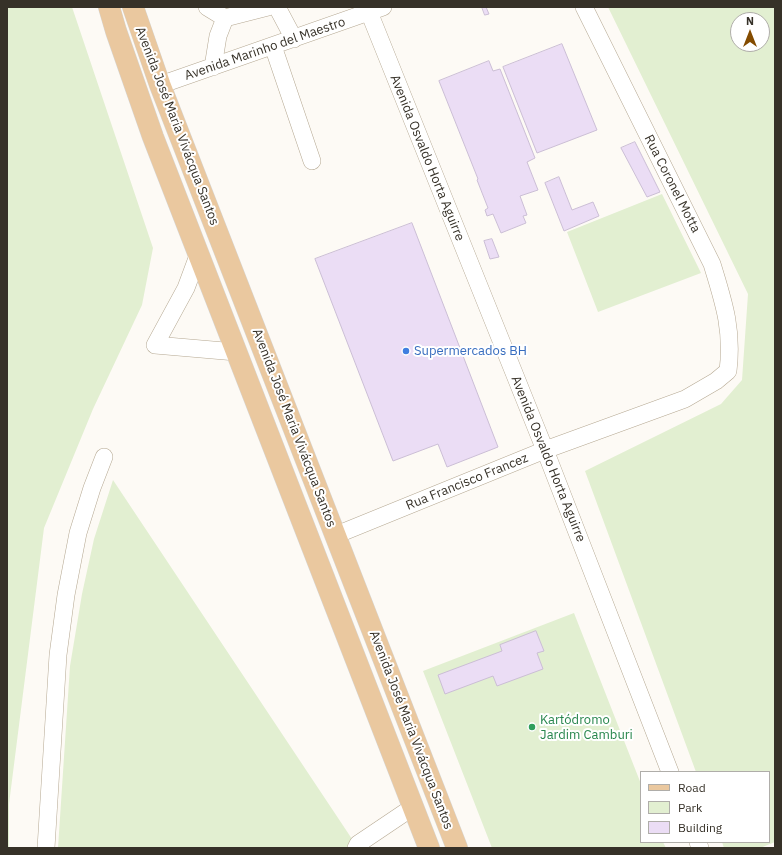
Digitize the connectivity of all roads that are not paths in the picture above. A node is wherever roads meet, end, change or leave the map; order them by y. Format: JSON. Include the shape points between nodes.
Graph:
{"nodes":[{"id":1,"x":109,"y":7,"type":"edge"},
{"id":2,"x":133,"y":7,"type":"edge"},
{"id":3,"x":207,"y":7,"type":"edge"},
{"id":4,"x":268,"y":7,"type":"edge"},
{"id":5,"x":277,"y":7,"type":"edge"},
{"id":6,"x":584,"y":7,"type":"edge"},
{"id":7,"x":365,"y":11,"type":"edge"},
{"id":8,"x":225,"y":18,"type":"junction"},
{"id":9,"x":294,"y":39,"type":"junction"},
{"id":10,"x":273,"y":46,"type":"junction"},
{"id":11,"x":213,"y":67,"type":"junction"},
{"id":12,"x":160,"y":85,"type":"junction"},
{"id":13,"x":312,"y":161,"type":"dead end"},
{"id":14,"x":199,"y":253,"type":"junction"},
{"id":15,"x":236,"y":352,"type":"junction"},
{"id":16,"x":728,"y":371,"type":"joint"},
{"id":17,"x":545,"y":450,"type":"junction"},
{"id":18,"x":104,"y":457,"type":"dead end"},
{"id":19,"x":336,"y":535,"type":"junction"},
{"id":20,"x":670,"y":771,"type":"edge"},
{"id":21,"x":413,"y":807,"type":"junction"},
{"id":22,"x":46,"y":848,"type":"edge"},
{"id":23,"x":356,"y":848,"type":"edge"},
{"id":24,"x":429,"y":848,"type":"edge"},
{"id":25,"x":457,"y":848,"type":"edge"}],
"edges":[{"from":1,"to":14,"type":"main road","name":"Avenida José Maria Vivácqua Santos","via":[[153,137]]},
{"from":2,"to":12,"type":"main road","name":"Avenida José Maria Vivácqua Santos"},
{"from":3,"to":8,"type":"street"},
{"from":4,"to":8,"type":"street"},
{"from":5,"to":9,"type":"street"},
{"from":6,"to":16,"type":"street","name":"Rua Coronel Motta","via":[[712,264],[728,318]]},
{"from":7,"to":9,"type":"street","name":"Avenida Marinho del Maestro"},
{"from":7,"to":17,"type":"street","name":"Avenida Osvaldo Horta Aguirre"},
{"from":8,"to":11,"type":"street","via":[[218,36]]},
{"from":9,"to":10,"type":"street","name":"Avenida Marinho del Maestro"},
{"from":10,"to":11,"type":"street","name":"Avenida Marinho del Maestro"},
{"from":10,"to":13,"type":"street"},
{"from":11,"to":12,"type":"street","name":"Avenida Marinho del Maestro"},
{"from":12,"to":19,"type":"main road","name":"Avenida José Maria Vivácqua Santos"},
{"from":14,"to":15,"type":"main road","name":"Avenida José Maria Vivácqua Santos"},
{"from":14,"to":15,"type":"street","via":[[186,288],[155,345]]},
{"from":15,"to":21,"type":"main road","name":"Avenida José Maria Vivácqua Santos"},
{"from":16,"to":17,"type":"street","name":"Rua Francisco Francez","via":[[711,385],[685,399]]},
{"from":17,"to":19,"type":"street","name":"Rua Francisco Francez"},
{"from":17,"to":20,"type":"street","name":"Avenida Osvaldo Horta Aguirre"},
{"from":18,"to":22,"type":"street","via":[[78,533],[66,595],[58,655]]},
{"from":19,"to":25,"type":"main road","name":"Avenida José Maria Vivácqua Santos"},
{"from":21,"to":23,"type":"street","via":[[358,844]]},
{"from":21,"to":24,"type":"main road","name":"Avenida José Maria Vivácqua Santos"}]}
